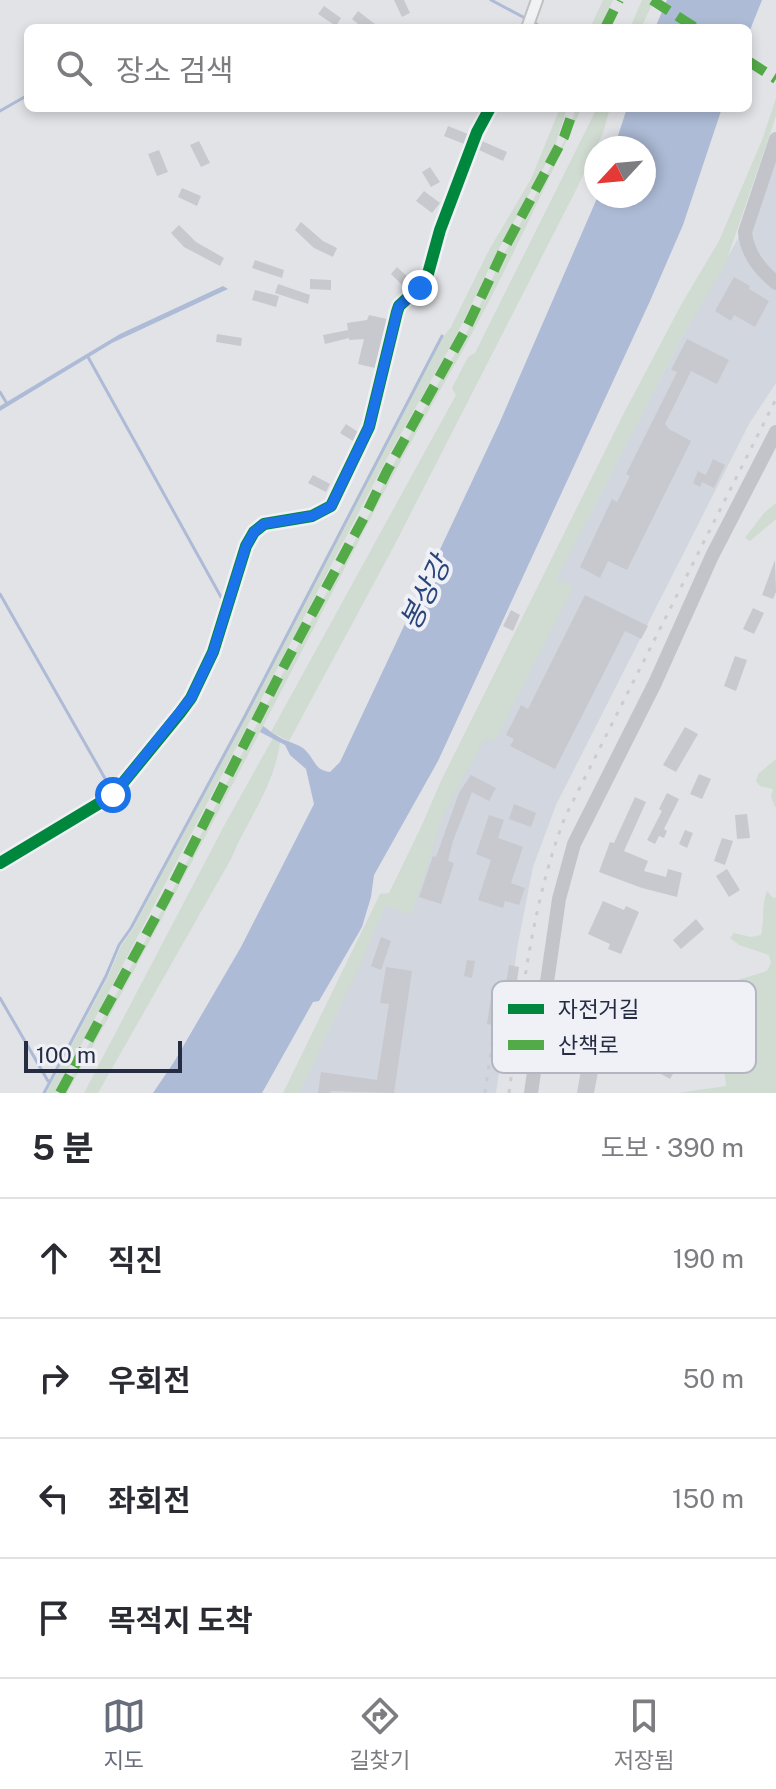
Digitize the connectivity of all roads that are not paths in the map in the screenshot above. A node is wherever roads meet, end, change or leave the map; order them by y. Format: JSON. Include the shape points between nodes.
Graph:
{"nodes":[{"id":1,"x":537,"y":0,"type":"edge"},
{"id":2,"x":528,"y":24,"type":"edge"},
{"id":3,"x":488,"y":112,"type":"edge"},
{"id":4,"x":776,"y":139,"type":"edge"},
{"id":5,"x":776,"y":283,"type":"edge"},
{"id":6,"x":776,"y":432,"type":"edge"},
{"id":7,"x":0,"y":863,"type":"edge"},
{"id":8,"x":547,"y":981,"type":"edge"},
{"id":9,"x":534,"y":1073,"type":"edge"},
{"id":10,"x":531,"y":1093,"type":"edge"}],
"edges":[{"from":1,"to":2,"type":"street"},
{"from":3,"to":7,"type":"street","via":[[440,230],[426,281],[399,306],[369,427],[331,506],[312,516],[271,521],[254,532],[213,652],[180,713],[113,795]]},
{"from":4,"to":5,"type":"main road","via":[[745,232],[755,261]]},
{"from":6,"to":8,"type":"main road","via":[[574,844],[557,909]]},
{"from":9,"to":10,"type":"main road"}]}
